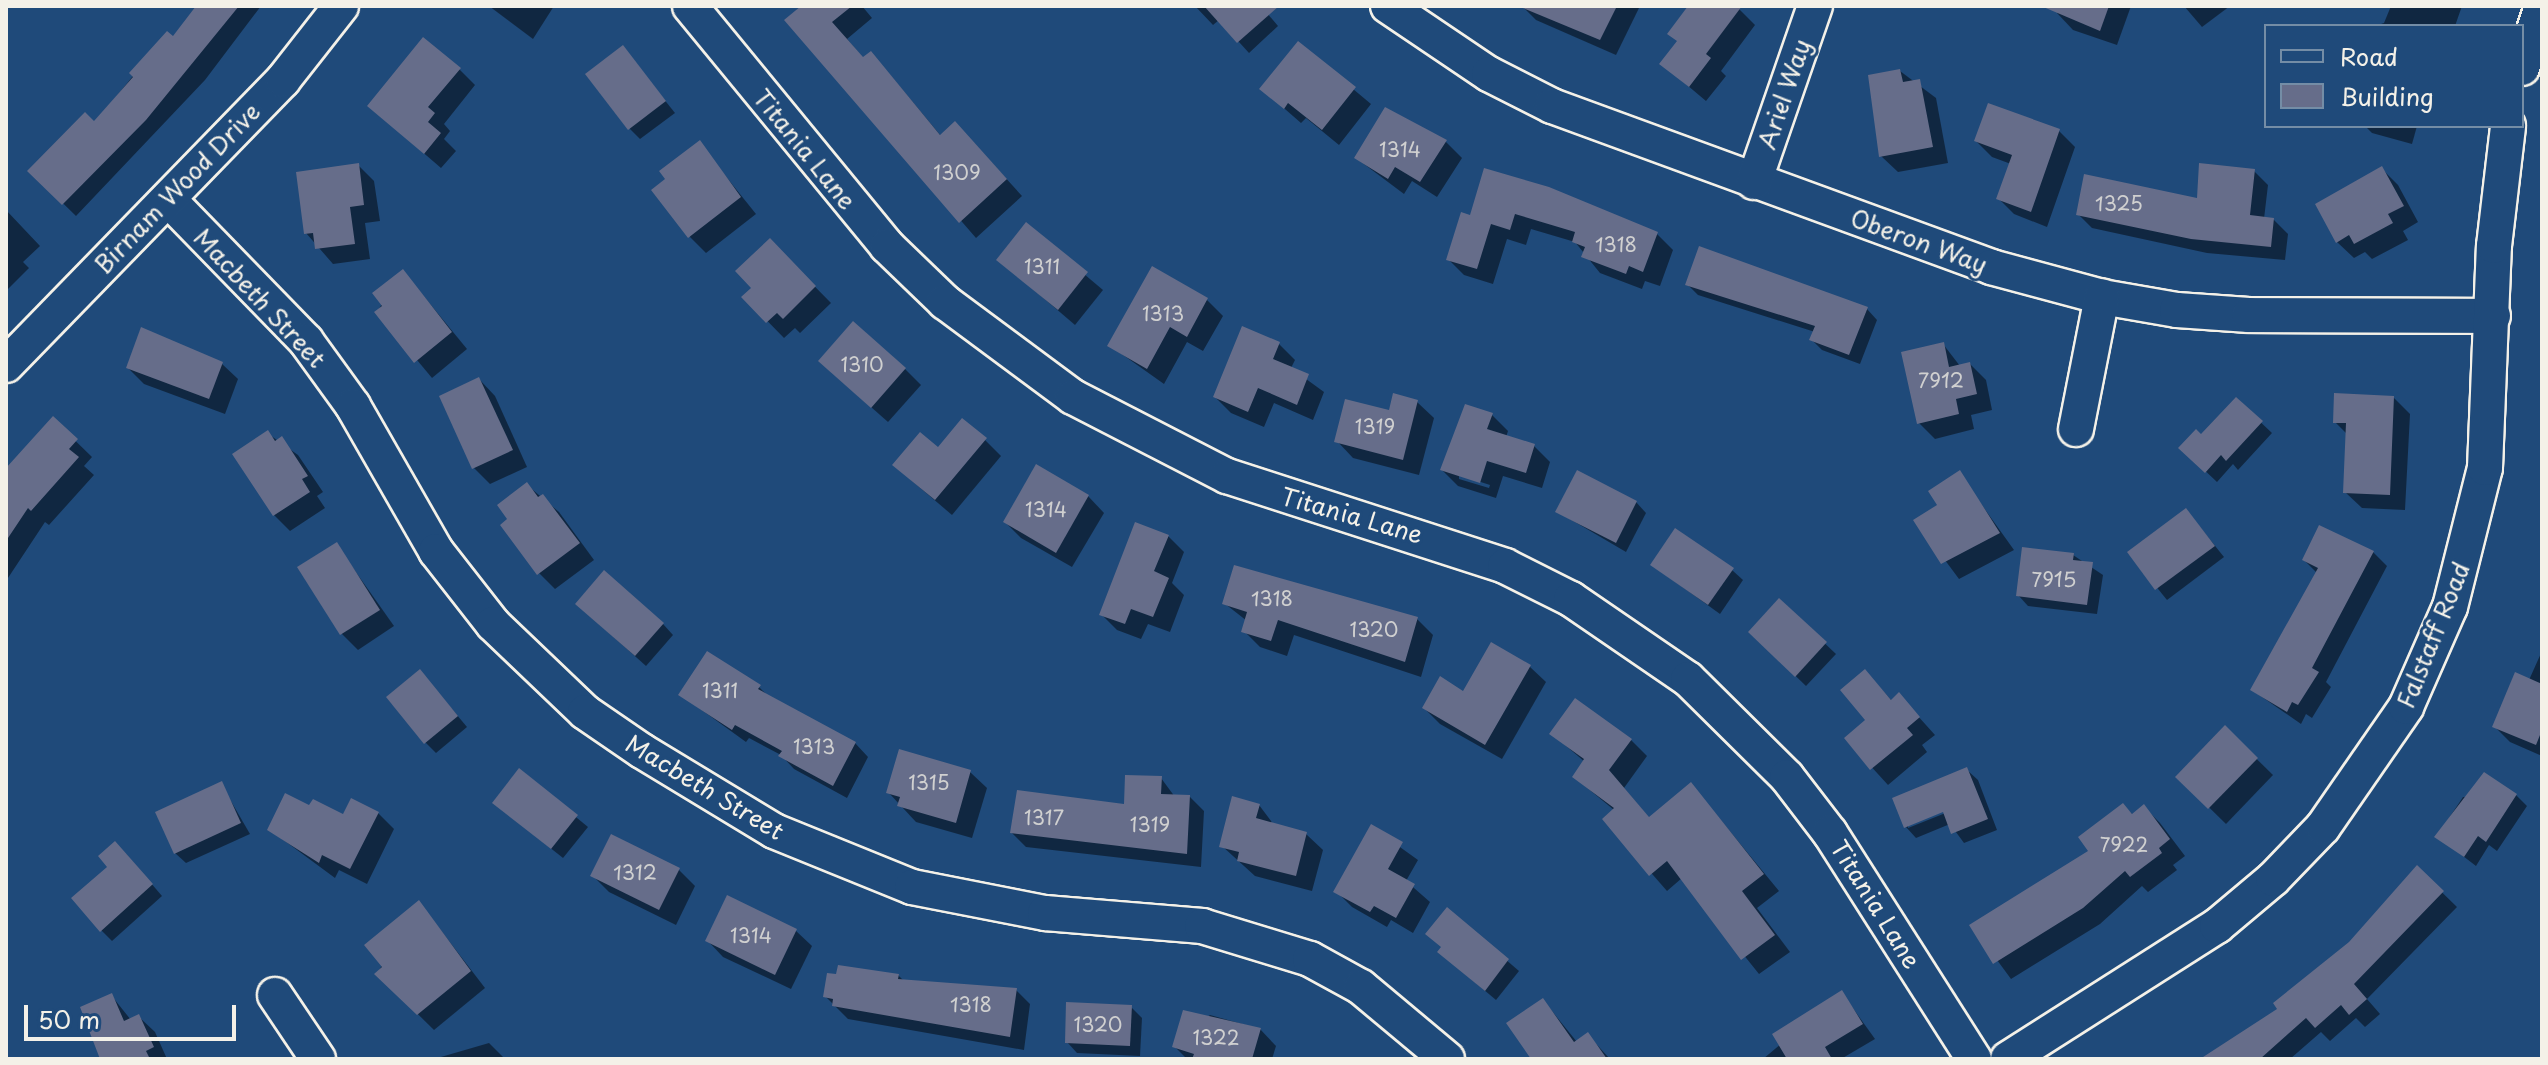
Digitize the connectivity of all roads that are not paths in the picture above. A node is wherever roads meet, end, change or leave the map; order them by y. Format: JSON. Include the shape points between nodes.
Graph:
{"nodes":[{"id":1,"x":341,"y":6,"type":"edge"},
{"id":2,"x":690,"y":6,"type":"edge"},
{"id":3,"x":1388,"y":6,"type":"edge"},
{"id":4,"x":1815,"y":6,"type":"edge"},
{"id":5,"x":2508,"y":128,"type":"edge"},
{"id":6,"x":1754,"y":182,"type":"junction"},
{"id":7,"x":168,"y":199,"type":"junction"},
{"id":8,"x":2102,"y":297,"type":"junction"},
{"id":9,"x":2493,"y":316,"type":"junction"},
{"id":10,"x":6,"y":365,"type":"edge"},
{"id":11,"x":2076,"y":429,"type":"dead end"},
{"id":12,"x":275,"y":995,"type":"dead end"},
{"id":13,"x":318,"y":1059,"type":"edge"},
{"id":14,"x":1447,"y":1059,"type":"edge"},
{"id":15,"x":1974,"y":1059,"type":"edge"},
{"id":16,"x":2008,"y":1059,"type":"edge"}],
"edges":[{"from":1,"to":7,"type":"street","name":"Birnam Wood Drive","via":[[283,80]]},
{"from":2,"to":15,"type":"street","name":"Titania Lane","via":[[887,246],[945,302],[1073,397],[1227,476],[1505,566],[1571,599],[1688,679],[1737,722],[1822,821]]},
{"from":3,"to":6,"type":"street","name":"Oberon Way","via":[[1489,74],[1552,106]]},
{"from":4,"to":6,"type":"street","name":"Ariel Way"},
{"from":5,"to":9,"type":"street","name":"Falstaff Road"},
{"from":6,"to":8,"type":"street","name":"Oberon Way","via":[[1991,267]]},
{"from":7,"to":10,"type":"street","name":"Birnam Wood Drive"},
{"from":7,"to":14,"type":"street","name":"Macbeth Street","via":[[306,341],[353,406],[436,551],[493,624],[585,712],[642,751],[774,831],[912,887],[1031,911],[1202,926],[1310,959],[1394,1011]]},
{"from":8,"to":9,"type":"street","name":"Oberon Way","via":[[2249,315]]},
{"from":8,"to":11,"type":"street"},
{"from":9,"to":16,"type":"street","name":"Falstaff Road","via":[[2485,468],[2471,539],[2425,669],[2370,765],[2323,827],[2217,926]]},
{"from":12,"to":13,"type":"street"}]}
